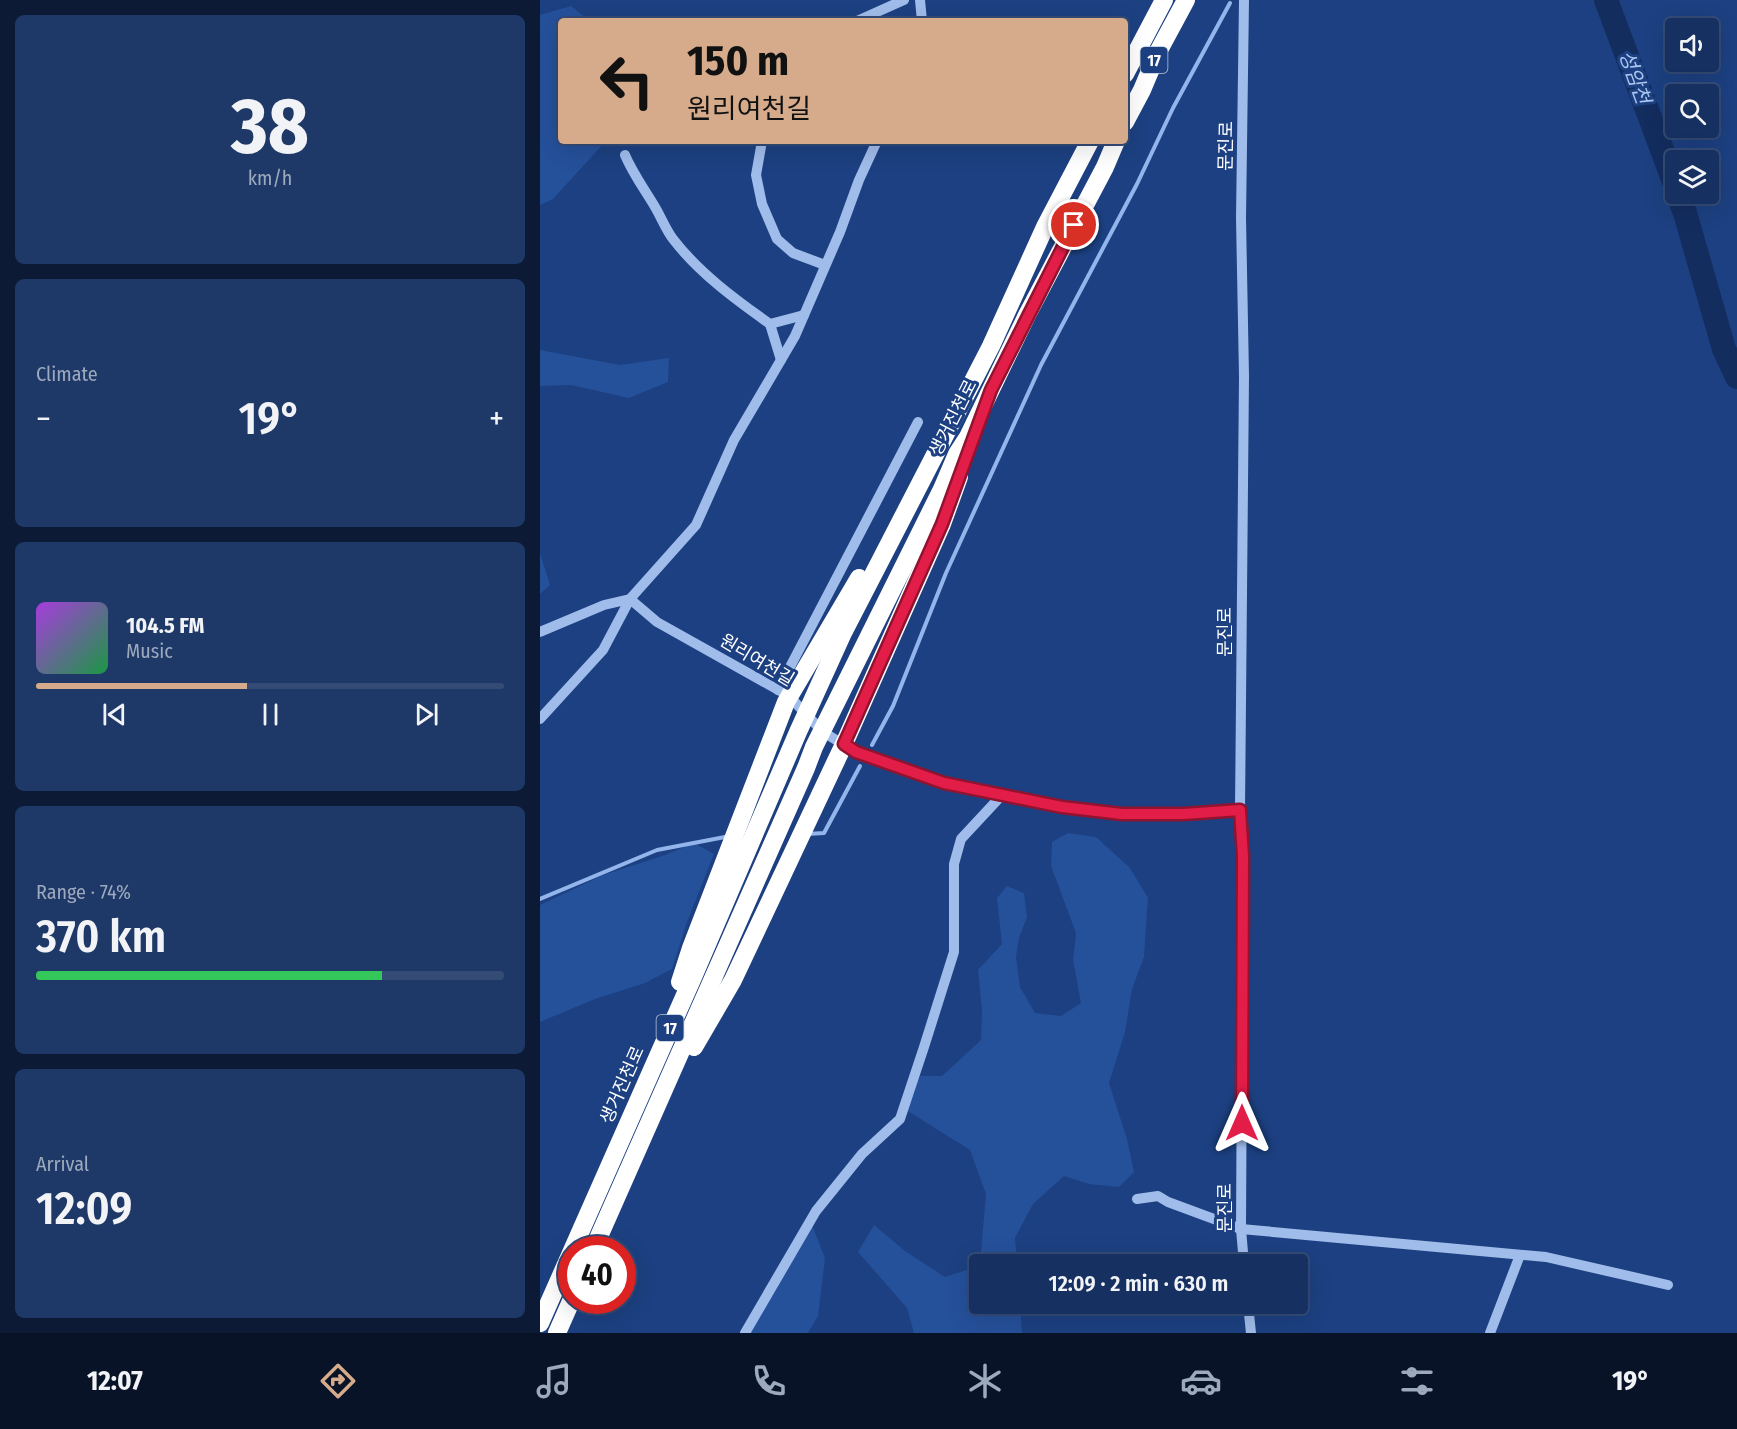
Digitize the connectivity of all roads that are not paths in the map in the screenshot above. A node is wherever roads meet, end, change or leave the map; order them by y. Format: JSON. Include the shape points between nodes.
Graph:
{"nodes":[{"id":1,"x":904,"y":0,"type":"edge"},
{"id":2,"x":921,"y":0,"type":"edge"},
{"id":3,"x":1164,"y":0,"type":"edge"},
{"id":4,"x":1186,"y":0,"type":"edge"},
{"id":5,"x":1244,"y":0,"type":"edge"},
{"id":6,"x":864,"y":18,"type":"edge"},
{"id":7,"x":922,"y":18,"type":"edge"},
{"id":8,"x":1128,"y":68,"type":"edge"},
{"id":9,"x":1128,"y":116,"type":"edge"},
{"id":10,"x":761,"y":144,"type":"edge"},
{"id":11,"x":877,"y":144,"type":"edge"},
{"id":12,"x":1088,"y":144,"type":"edge"},
{"id":13,"x":1115,"y":144,"type":"edge"},
{"id":14,"x":625,"y":155,"type":"dead end"},
{"id":15,"x":825,"y":265,"type":"junction"},
{"id":16,"x":804,"y":315,"type":"junction"},
{"id":17,"x":770,"y":324,"type":"junction"},
{"id":18,"x":781,"y":360,"type":"junction"},
{"id":19,"x":991,"y":390,"type":"junction"},
{"id":20,"x":956,"y":414,"type":"junction"},
{"id":21,"x":918,"y":422,"type":"dead end"},
{"id":22,"x":630,"y":598,"type":"junction"},
{"id":23,"x":540,"y":632,"type":"edge"},
{"id":24,"x":784,"y":693,"type":"junction"},
{"id":25,"x":540,"y":719,"type":"edge"},
{"id":26,"x":844,"y":744,"type":"junction"},
{"id":27,"x":1001,"y":796,"type":"junction"},
{"id":28,"x":1240,"y":810,"type":"junction"},
{"id":29,"x":658,"y":1056,"type":"junction"},
{"id":30,"x":647,"y":1126,"type":"junction"},
{"id":31,"x":1137,"y":1199,"type":"dead end"},
{"id":32,"x":1241,"y":1228,"type":"junction"},
{"id":33,"x":599,"y":1236,"type":"edge"},
{"id":34,"x":1243,"y":1254,"type":"edge"},
{"id":35,"x":1520,"y":1255,"type":"junction"},
{"id":36,"x":1668,"y":1285,"type":"dead end"},
{"id":37,"x":565,"y":1314,"type":"edge"},
{"id":38,"x":1249,"y":1314,"type":"edge"},
{"id":39,"x":540,"y":1323,"type":"edge"},
{"id":40,"x":557,"y":1333,"type":"edge"},
{"id":41,"x":745,"y":1333,"type":"edge"},
{"id":42,"x":1251,"y":1333,"type":"edge"},
{"id":43,"x":1490,"y":1333,"type":"edge"}],
"edges":[{"from":1,"to":6,"type":"street"},
{"from":2,"to":7,"type":"street"},
{"from":3,"to":8,"type":"highway","number":"17"},
{"from":4,"to":9,"type":"highway","number":"17"},
{"from":5,"to":28,"type":"street","name":"문진로"},
{"from":10,"to":15,"type":"street","via":[[756,175],[762,204],[777,239],[793,253]]},
{"from":11,"to":15,"type":"street"},
{"from":12,"to":20,"type":"highway","name":"생거진천로","number":"17"},
{"from":13,"to":19,"type":"highway","name":"생거진천로","number":"17"},
{"from":14,"to":17,"type":"street","via":[[672,238],[708,276]]},
{"from":15,"to":16,"type":"street"},
{"from":16,"to":17,"type":"street"},
{"from":16,"to":18,"type":"street"},
{"from":17,"to":18,"type":"street"},
{"from":18,"to":22,"type":"street","via":[[734,440],[696,525]]},
{"from":19,"to":26,"type":"highway","via":[[942,524]]},
{"from":19,"to":30,"type":"highway","name":"생거진천로","number":"17","via":[[814,747]]},
{"from":20,"to":24,"type":"highway"},
{"from":20,"to":29,"type":"highway","name":"생거진천로","number":"17","via":[[842,635]]},
{"from":21,"to":24,"type":"street"},
{"from":22,"to":23,"type":"street"},
{"from":22,"to":24,"type":"street","name":"원리여천길","via":[[657,622]]},
{"from":22,"to":25,"type":"street","via":[[603,650]]},
{"from":24,"to":26,"type":"street","name":"원리여천길","via":[[823,732]]},
{"from":24,"to":29,"type":"highway","via":[[691,948]]},
{"from":26,"to":27,"type":"street","name":"원리여천길","via":[[915,774]]},
{"from":26,"to":30,"type":"highway","via":[[733,980]]},
{"from":27,"to":28,"type":"street","name":"원리여천길","via":[[1122,814]]},
{"from":27,"to":41,"type":"street","via":[[961,839],[954,864],[954,952],[900,1119],[862,1154],[816,1211]]},
{"from":28,"to":32,"type":"street","name":"문진로"},
{"from":29,"to":39,"type":"highway","name":"생거진천로","number":"17"},
{"from":30,"to":33,"type":"highway","number":"17"},
{"from":31,"to":32,"type":"street","via":[[1158,1196]]},
{"from":32,"to":34,"type":"street","name":"문진로"},
{"from":32,"to":35,"type":"street"},
{"from":35,"to":36,"type":"street","via":[[1546,1257]]},
{"from":35,"to":43,"type":"street"},
{"from":37,"to":40,"type":"highway"},
{"from":38,"to":42,"type":"street"}]}
